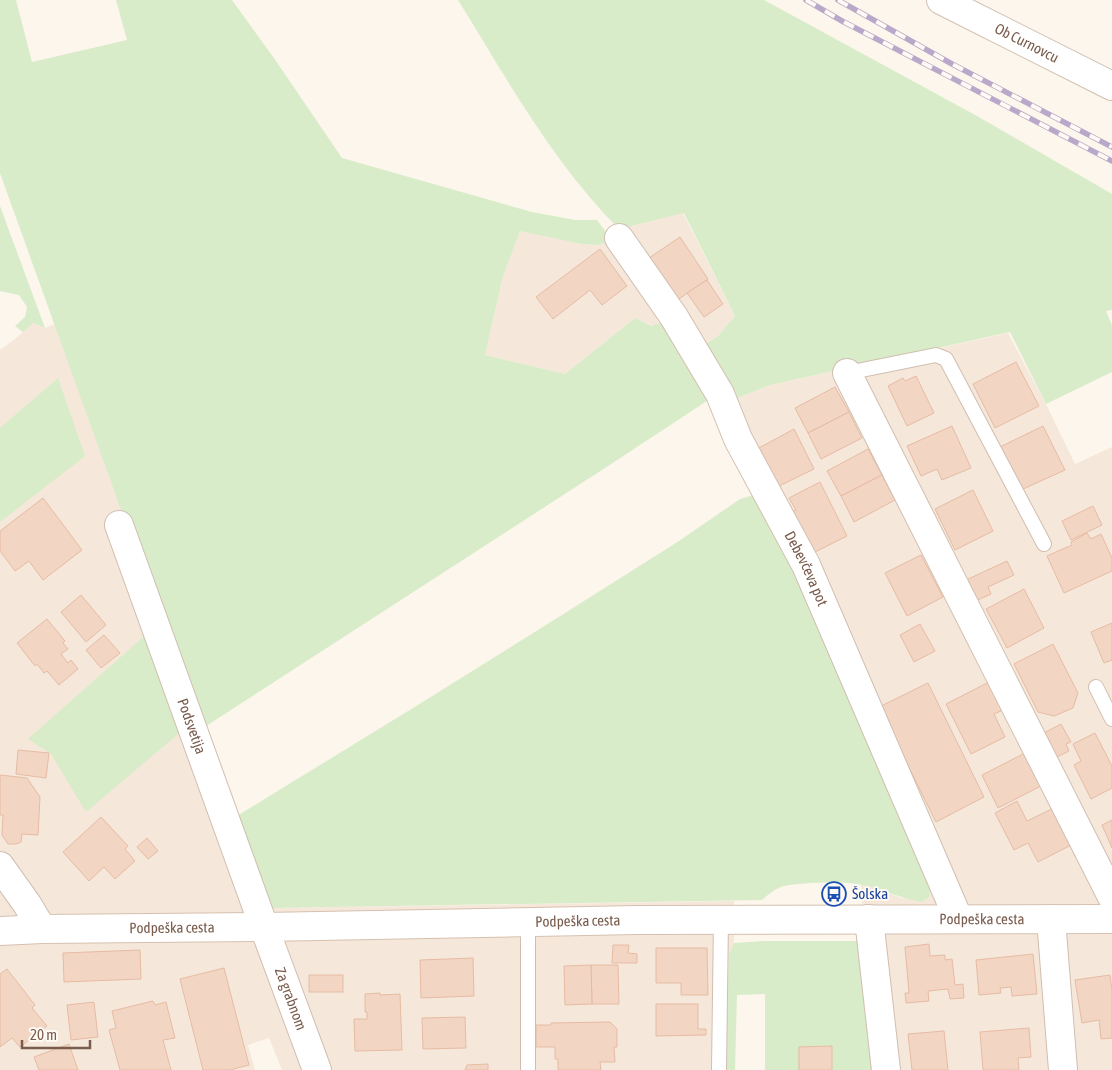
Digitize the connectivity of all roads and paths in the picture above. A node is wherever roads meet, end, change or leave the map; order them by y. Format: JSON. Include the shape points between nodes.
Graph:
{"nodes":[{"id":1,"x":941,"y":0,"type":"edge"},
{"id":2,"x":1112,"y":86,"type":"edge"},
{"id":3,"x":618,"y":238,"type":"dead end"},
{"id":4,"x":847,"y":373,"type":"joint"},
{"id":5,"x":119,"y":525,"type":"dead end"},
{"id":6,"x":1044,"y":544,"type":"dead end"},
{"id":7,"x":1096,"y":687,"type":"dead end"},
{"id":8,"x":1112,"y":719,"type":"edge"},
{"id":9,"x":0,"y":866,"type":"edge"},
{"id":10,"x":1112,"y":897,"type":"edge"},
{"id":11,"x":958,"y":918,"type":"junction"},
{"id":12,"x":721,"y":919,"type":"junction"},
{"id":13,"x":1051,"y":919,"type":"junction"},
{"id":14,"x":1112,"y":919,"type":"edge"},
{"id":15,"x":869,"y":920,"type":"junction"},
{"id":16,"x":528,"y":923,"type":"junction"},
{"id":17,"x":264,"y":927,"type":"junction"},
{"id":18,"x":42,"y":929,"type":"junction"},
{"id":19,"x":0,"y":931,"type":"edge"},
{"id":20,"x":317,"y":1070,"type":"edge"},
{"id":21,"x":528,"y":1070,"type":"edge"},
{"id":22,"x":719,"y":1070,"type":"edge"},
{"id":23,"x":886,"y":1070,"type":"edge"},
{"id":24,"x":1063,"y":1070,"type":"edge"}],
"edges":[{"from":1,"to":2,"type":"street","name":"Ob Curnovcu"},
{"from":3,"to":11,"type":"street","name":"Debevčeva pot","via":[[674,317],[720,394],[738,439],[806,564]]},
{"from":4,"to":6,"type":"lane","via":[[936,355],[946,359]]},
{"from":4,"to":10,"type":"street"},
{"from":5,"to":17,"type":"street","name":"Podsvetija"},
{"from":7,"to":8,"type":"lane"},
{"from":9,"to":18,"type":"street"},
{"from":11,"to":13,"type":"street","name":"Podpeška cesta"},
{"from":11,"to":15,"type":"street","name":"Podpeška cesta"},
{"from":12,"to":15,"type":"street","name":"Podpeška cesta"},
{"from":12,"to":16,"type":"street","name":"Podpeška cesta"},
{"from":12,"to":22,"type":"lane"},
{"from":13,"to":14,"type":"street","name":"Podpeška cesta"},
{"from":13,"to":24,"type":"street"},
{"from":15,"to":23,"type":"street"},
{"from":16,"to":17,"type":"street","name":"Podpeška cesta"},
{"from":16,"to":21,"type":"lane"},
{"from":17,"to":18,"type":"street","name":"Podpeška cesta"},
{"from":17,"to":20,"type":"street","name":"Za grabnom"},
{"from":18,"to":19,"type":"street","name":"Podpeška cesta"}]}
